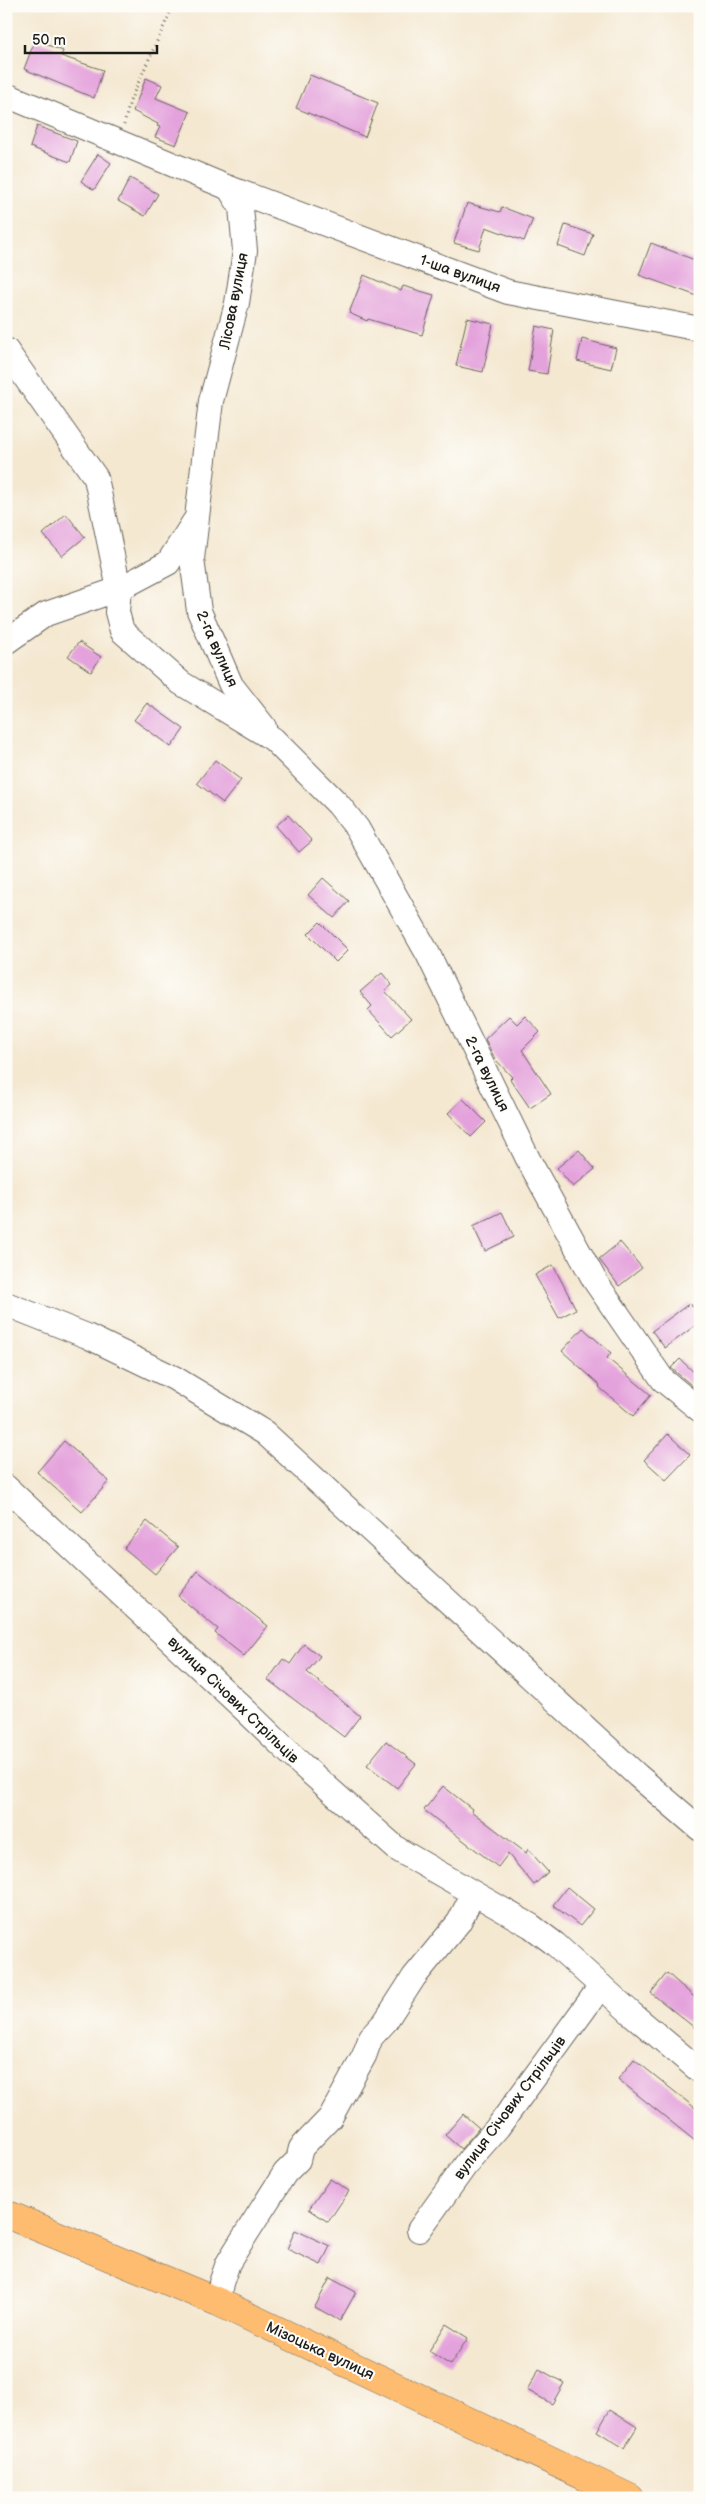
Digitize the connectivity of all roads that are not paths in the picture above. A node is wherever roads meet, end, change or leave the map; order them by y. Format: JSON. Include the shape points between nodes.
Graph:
{"nodes":[{"id":1,"x":6,"y":95,"type":"edge"},
{"id":2,"x":229,"y":188,"type":"junction"},
{"id":3,"x":700,"y":329,"type":"edge"},
{"id":4,"x":6,"y":350,"type":"edge"},
{"id":5,"x":198,"y":517,"type":"junction"},
{"id":6,"x":119,"y":589,"type":"junction"},
{"id":7,"x":6,"y":642,"type":"edge"},
{"id":8,"x":273,"y":739,"type":"junction"},
{"id":9,"x":6,"y":1304,"type":"edge"},
{"id":10,"x":700,"y":1410,"type":"edge"},
{"id":11,"x":6,"y":1487,"type":"edge"},
{"id":12,"x":700,"y":1829,"type":"edge"},
{"id":13,"x":473,"y":1894,"type":"junction"},
{"id":14,"x":601,"y":1986,"type":"junction"},
{"id":15,"x":700,"y":2071,"type":"edge"},
{"id":16,"x":6,"y":2214,"type":"edge"},
{"id":17,"x":419,"y":2230,"type":"dead end"},
{"id":18,"x":218,"y":2302,"type":"junction"},
{"id":19,"x":630,"y":2498,"type":"edge"}],
"edges":[{"from":1,"to":2,"type":"street"},
{"from":2,"to":3,"type":"street","name":"1-ша вулиця","via":[[508,292]]},
{"from":2,"to":5,"type":"street","name":"Лісова вулиця","via":[[241,207],[245,251],[236,303],[211,401]]},
{"from":4,"to":6,"type":"street","via":[[96,478]]},
{"from":5,"to":6,"type":"street","name":"Лісова вулиця","via":[[168,563]]},
{"from":5,"to":8,"type":"street","name":"2-га вулиця","via":[[192,559],[199,612],[231,685]]},
{"from":6,"to":7,"type":"street","name":"Лісова вулиця","via":[[46,614]]},
{"from":6,"to":8,"type":"street","name":"2-га вулиця","via":[[116,612],[122,631],[181,683]]},
{"from":8,"to":10,"type":"street","name":"2-га вулиця","via":[[338,804],[357,828],[428,954],[528,1159],[595,1281],[663,1380]]},
{"from":9,"to":12,"type":"street","via":[[87,1336],[174,1378],[265,1433],[638,1776]]},
{"from":11,"to":13,"type":"street","name":"вулиця Січових Стрільців","via":[[397,1849]]},
{"from":13,"to":14,"type":"street","name":"вулиця Січових Стрільців","via":[[531,1926]]},
{"from":13,"to":18,"type":"street","via":[[459,1922],[371,2037],[330,2118],[301,2148],[298,2160],[285,2173],[241,2242],[228,2263]]},
{"from":14,"to":15,"type":"street","name":"вулиця Січових Стрільців"},
{"from":14,"to":17,"type":"street","name":"вулиця Січових Стрільців"},
{"from":16,"to":18,"type":"main road","name":"Мізоцька вулиця"},
{"from":18,"to":19,"type":"main road","name":"Мізоцька вулиця"}]}
